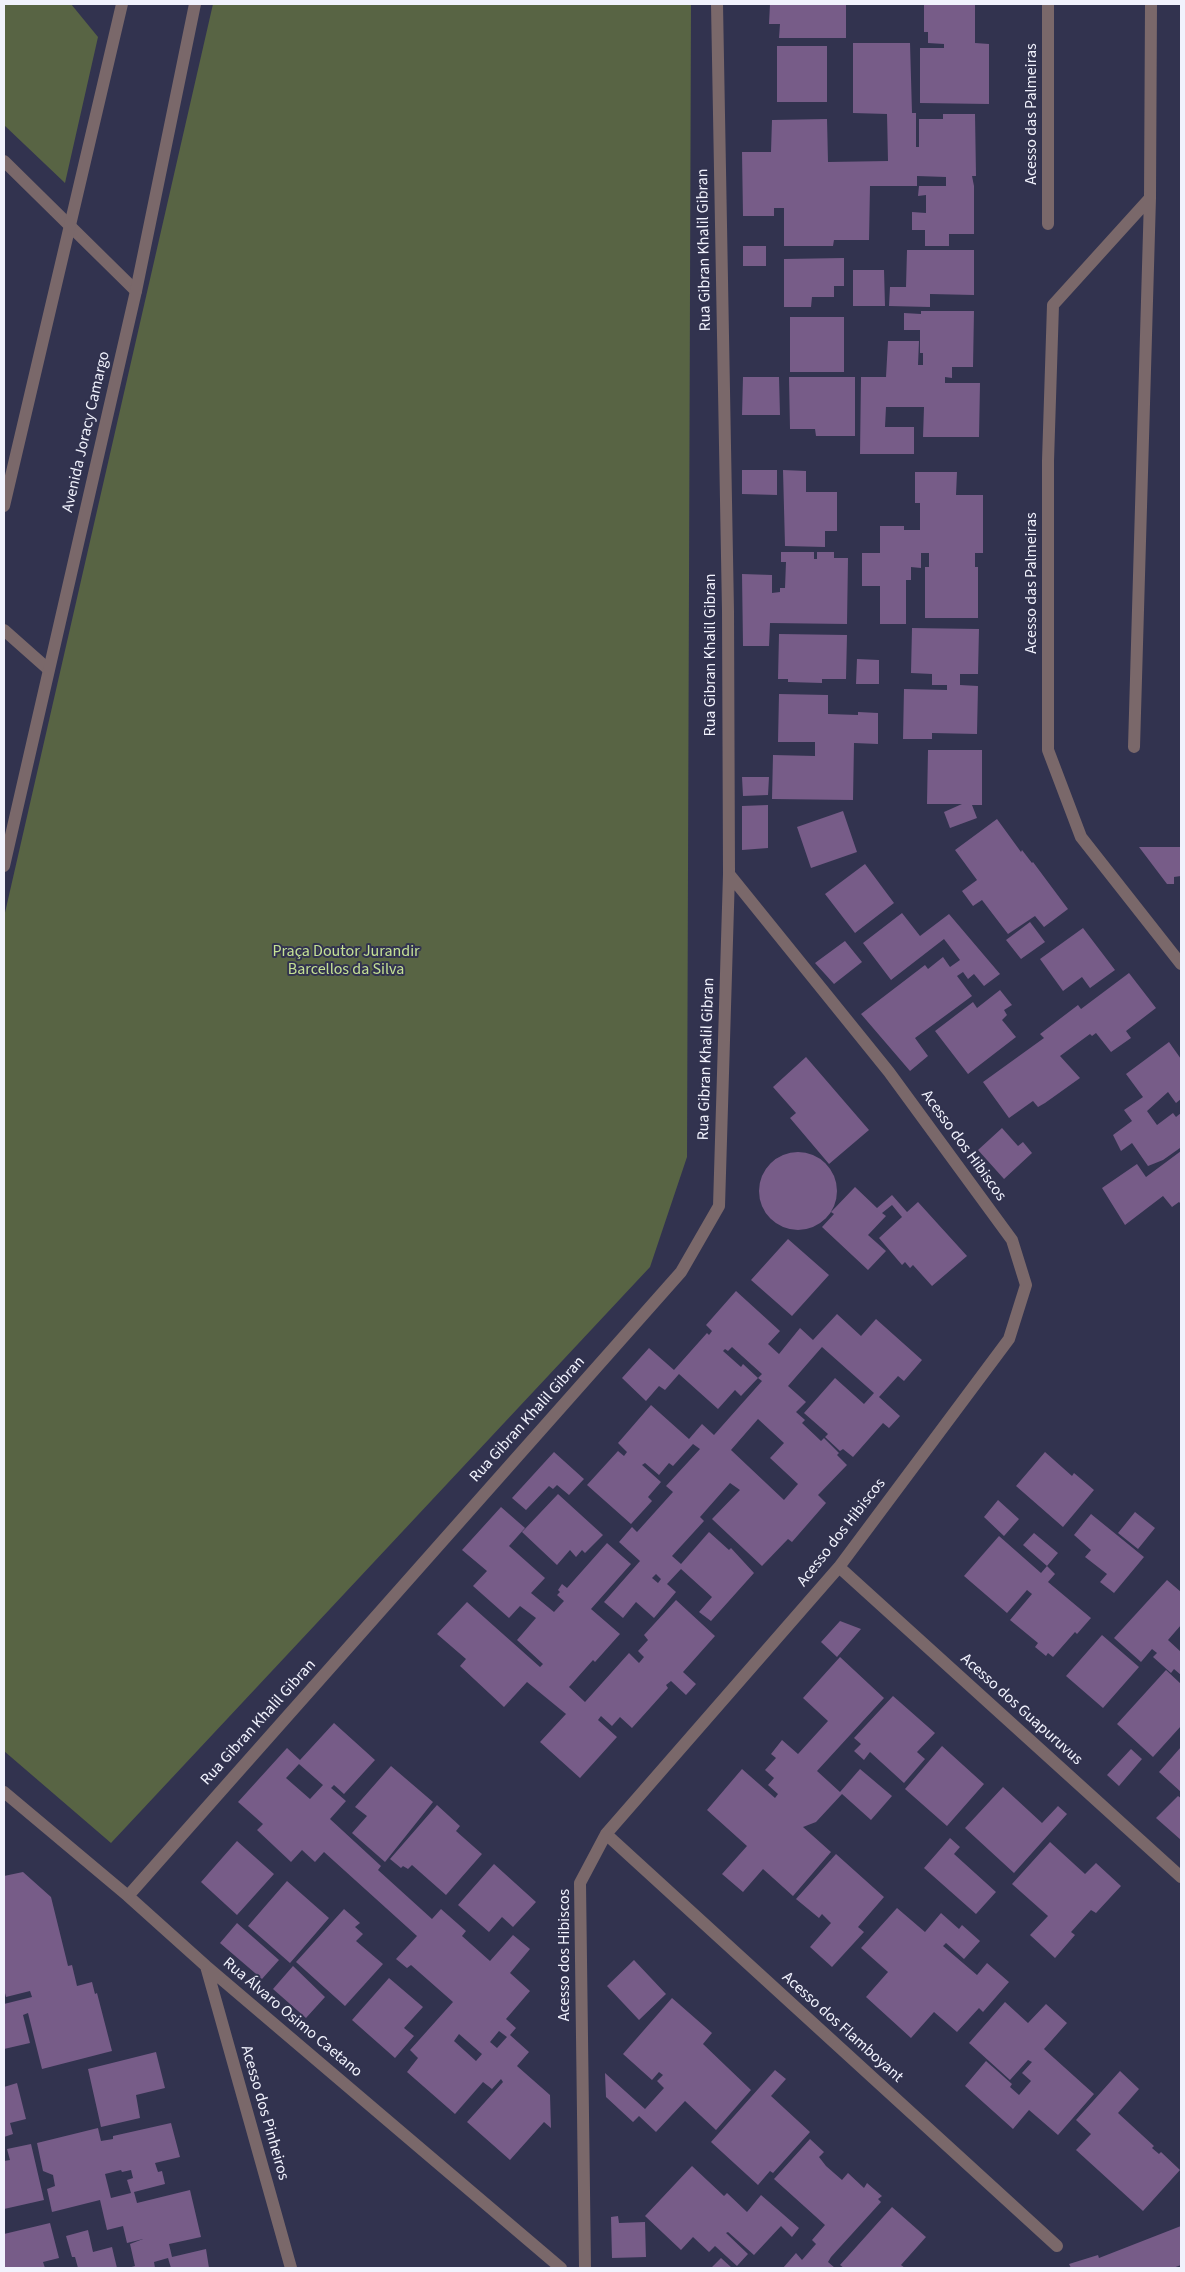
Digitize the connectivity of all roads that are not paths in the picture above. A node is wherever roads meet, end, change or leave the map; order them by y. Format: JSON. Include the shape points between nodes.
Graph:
{"nodes":[{"id":1,"x":122,"y":4,"type":"edge"},
{"id":2,"x":194,"y":4,"type":"edge"},
{"id":3,"x":717,"y":4,"type":"edge"},
{"id":4,"x":1048,"y":4,"type":"edge"},
{"id":5,"x":1151,"y":4,"type":"edge"},
{"id":6,"x":4,"y":161,"type":"edge"},
{"id":7,"x":1150,"y":198,"type":"junction"},
{"id":8,"x":1048,"y":224,"type":"dead end"},
{"id":9,"x":70,"y":226,"type":"junction"},
{"id":10,"x":136,"y":291,"type":"junction"},
{"id":11,"x":4,"y":506,"type":"edge"},
{"id":12,"x":4,"y":630,"type":"edge"},
{"id":13,"x":48,"y":669,"type":"junction"},
{"id":14,"x":1134,"y":747,"type":"dead end"},
{"id":15,"x":4,"y":866,"type":"edge"},
{"id":16,"x":729,"y":874,"type":"junction"},
{"id":17,"x":1181,"y":964,"type":"edge"},
{"id":18,"x":839,"y":1567,"type":"junction"},
{"id":19,"x":4,"y":1792,"type":"edge"},
{"id":20,"x":606,"y":1834,"type":"junction"},
{"id":21,"x":1181,"y":1877,"type":"edge"},
{"id":22,"x":128,"y":1896,"type":"junction"},
{"id":23,"x":206,"y":1966,"type":"junction"},
{"id":24,"x":1057,"y":2246,"type":"dead end"},
{"id":25,"x":291,"y":2268,"type":"edge"},
{"id":26,"x":561,"y":2268,"type":"edge"},
{"id":27,"x":585,"y":2268,"type":"edge"}],
"edges":[{"from":1,"to":9,"type":"street"},
{"from":2,"to":10,"type":"street","name":"Avenida Joracy Camargo"},
{"from":3,"to":16,"type":"street","name":"Rua Gibran Khalil Gibran","via":[[728,611]]},
{"from":4,"to":8,"type":"street","name":"Acesso das Palmeiras"},
{"from":5,"to":7,"type":"street"},
{"from":6,"to":9,"type":"street"},
{"from":7,"to":14,"type":"street"},
{"from":7,"to":17,"type":"street","name":"Acesso das Palmeiras","via":[[1053,305],[1048,461],[1048,750],[1081,838]]},
{"from":9,"to":10,"type":"street"},
{"from":9,"to":11,"type":"street"},
{"from":10,"to":13,"type":"street","name":"Avenida Joracy Camargo"},
{"from":12,"to":13,"type":"street"},
{"from":13,"to":15,"type":"street","name":"Avenida Joracy Camargo"},
{"from":16,"to":18,"type":"street","name":"Acesso dos Hibiscos","via":[[889,1072],[1012,1240],[1026,1285],[1009,1339]]},
{"from":16,"to":22,"type":"street","name":"Rua Gibran Khalil Gibran","via":[[719,1206],[681,1272]]},
{"from":18,"to":20,"type":"street","name":"Acesso dos Hibiscos"},
{"from":18,"to":21,"type":"street","name":"Acesso dos Guapuruvus"},
{"from":19,"to":22,"type":"street","name":"Rua Álvaro Osimo Caetano"},
{"from":20,"to":24,"type":"street","name":"Acesso dos Flamboyant"},
{"from":20,"to":27,"type":"street","name":"Acesso dos Hibiscos","via":[[580,1883]]},
{"from":22,"to":23,"type":"street","name":"Rua Álvaro Osimo Caetano"},
{"from":23,"to":25,"type":"street","name":"Acesso dos Pinheiros"},
{"from":23,"to":26,"type":"street","name":"Rua Álvaro Osimo Caetano"}]}
